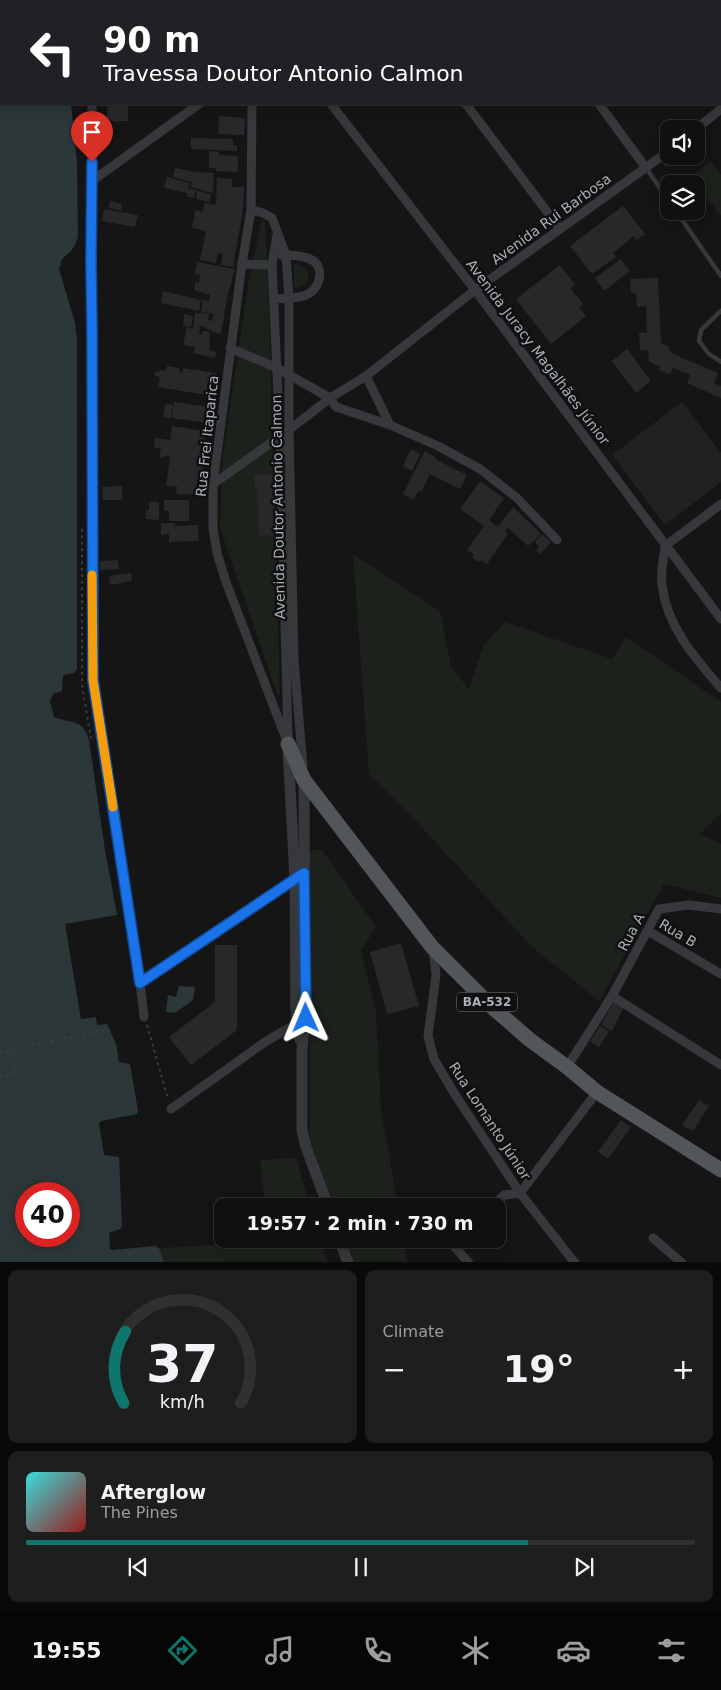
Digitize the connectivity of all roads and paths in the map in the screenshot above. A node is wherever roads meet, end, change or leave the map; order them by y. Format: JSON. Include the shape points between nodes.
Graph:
{"nodes":[{"id":1,"x":92,"y":105,"type":"edge"},
{"id":2,"x":198,"y":105,"type":"edge"},
{"id":3,"x":252,"y":105,"type":"edge"},
{"id":4,"x":332,"y":105,"type":"edge"},
{"id":5,"x":467,"y":105,"type":"edge"},
{"id":6,"x":600,"y":105,"type":"edge"},
{"id":7,"x":721,"y":109,"type":"edge"},
{"id":8,"x":705,"y":122,"type":"edge"},
{"id":9,"x":660,"y":158,"type":"edge"},
{"id":10,"x":646,"y":168,"type":"junction"},
{"id":11,"x":92,"y":181,"type":"junction"},
{"id":12,"x":660,"y":188,"type":"edge"},
{"id":13,"x":252,"y":210,"type":"junction"},
{"id":14,"x":682,"y":220,"type":"edge"},
{"id":15,"x":560,"y":229,"type":"junction"},
{"id":16,"x":277,"y":235,"type":"junction"},
{"id":17,"x":274,"y":254,"type":"junction"},
{"id":18,"x":286,"y":255,"type":"junction"},
{"id":19,"x":242,"y":264,"type":"junction"},
{"id":20,"x":272,"y":266,"type":"junction"},
{"id":21,"x":721,"y":276,"type":"edge"},
{"id":22,"x":475,"y":290,"type":"junction"},
{"id":23,"x":289,"y":298,"type":"junction"},
{"id":24,"x":274,"y":299,"type":"junction"},
{"id":25,"x":721,"y":311,"type":"edge"},
{"id":26,"x":230,"y":348,"type":"junction"},
{"id":27,"x":721,"y":362,"type":"edge"},
{"id":28,"x":277,"y":368,"type":"junction"},
{"id":29,"x":366,"y":376,"type":"junction"},
{"id":30,"x":290,"y":377,"type":"junction"},
{"id":31,"x":330,"y":398,"type":"junction"},
{"id":32,"x":390,"y":425,"type":"junction"},
{"id":33,"x":289,"y":430,"type":"junction"},
{"id":34,"x":280,"y":437,"type":"junction"},
{"id":35,"x":213,"y":484,"type":"junction"},
{"id":36,"x":721,"y":504,"type":"edge"},
{"id":37,"x":557,"y":540,"type":"dead end"},
{"id":38,"x":666,"y":546,"type":"junction"},
{"id":39,"x":287,"y":576,"type":"junction"},
{"id":40,"x":721,"y":619,"type":"edge"},
{"id":41,"x":290,"y":660,"type":"junction"},
{"id":42,"x":721,"y":688,"type":"edge"},
{"id":43,"x":288,"y":744,"type":"junction"},
{"id":44,"x":304,"y":780,"type":"junction"},
{"id":45,"x":300,"y":876,"type":"junction"},
{"id":46,"x":721,"y":909,"type":"edge"},
{"id":47,"x":648,"y":931,"type":"junction"},
{"id":48,"x":432,"y":947,"type":"junction"},
{"id":49,"x":721,"y":974,"type":"edge"},
{"id":50,"x":140,"y":983,"type":"junction"},
{"id":51,"x":612,"y":996,"type":"junction"},
{"id":52,"x":144,"y":1017,"type":"joint"},
{"id":53,"x":301,"y":1021,"type":"junction"},
{"id":54,"x":109,"y":1030,"type":"dead end"},
{"id":55,"x":11,"y":1050,"type":"junction"},
{"id":56,"x":0,"y":1052,"type":"edge"},
{"id":57,"x":721,"y":1065,"type":"edge"},
{"id":58,"x":567,"y":1067,"type":"junction"},
{"id":59,"x":0,"y":1076,"type":"edge"},
{"id":60,"x":597,"y":1092,"type":"junction"},
{"id":61,"x":171,"y":1109,"type":"joint"},
{"id":62,"x":721,"y":1170,"type":"edge"},
{"id":63,"x":520,"y":1193,"type":"junction"},
{"id":64,"x":325,"y":1198,"type":"edge"},
{"id":65,"x":502,"y":1198,"type":"edge"},
{"id":66,"x":653,"y":1238,"type":"dead end"},
{"id":67,"x":343,"y":1248,"type":"edge"},
{"id":68,"x":460,"y":1248,"type":"edge"},
{"id":69,"x":348,"y":1262,"type":"edge"},
{"id":70,"x":469,"y":1262,"type":"edge"},
{"id":71,"x":575,"y":1262,"type":"edge"},
{"id":72,"x":682,"y":1262,"type":"edge"}],
"edges":[{"from":1,"to":11,"type":"street"},
{"from":2,"to":11,"type":"street"},
{"from":3,"to":13,"type":"street","name":"Rua Frei Itaparica"},
{"from":4,"to":22,"type":"street","name":"Avenida Juracy Magalhães Júnior"},
{"from":5,"to":15,"type":"street"},
{"from":6,"to":10,"type":"street"},
{"from":7,"to":8,"type":"street"},
{"from":9,"to":10,"type":"street","name":"Avenida Rui Barbosa"},
{"from":10,"to":12,"type":"lane"},
{"from":10,"to":15,"type":"street","name":"Avenida Rui Barbosa"},
{"from":11,"to":50,"type":"street","via":[[93,680]]},
{"from":13,"to":16,"type":"street","name":"Avenida Doutor Antonio Calmon","number":"BA-532","via":[[272,218]]},
{"from":13,"to":19,"type":"street","name":"Rua Frei Itaparica","number":"BA-532"},
{"from":14,"to":21,"type":"lane"},
{"from":15,"to":22,"type":"street","name":"Avenida Rui Barbosa"},
{"from":16,"to":17,"type":"street","name":"Avenida Doutor Antonio Calmon","number":"BA-532"},
{"from":16,"to":18,"type":"street","name":"Avenida Doutor Antonio Calmon","number":"BA-532"},
{"from":17,"to":18,"type":"street"},
{"from":17,"to":20,"type":"street","name":"Avenida Doutor Antonio Calmon","number":"BA-532"},
{"from":18,"to":23,"type":"street","name":"Avenida Doutor Antonio Calmon","number":"BA-532"},
{"from":18,"to":23,"type":"street","via":[[310,259],[319,272],[317,285],[311,292]]},
{"from":19,"to":20,"type":"street"},
{"from":19,"to":26,"type":"street","name":"Rua Frei Itaparica","number":"BA-532"},
{"from":20,"to":24,"type":"street","name":"Avenida Doutor Antonio Calmon","number":"BA-532"},
{"from":22,"to":29,"type":"street","name":"Avenida Rui Barbosa"},
{"from":22,"to":38,"type":"street","name":"Avenida Juracy Magalhães Júnior"},
{"from":23,"to":24,"type":"street"},
{"from":23,"to":30,"type":"street","name":"Avenida Doutor Antonio Calmon","number":"BA-532"},
{"from":24,"to":28,"type":"street","name":"Avenida Doutor Antonio Calmon","number":"BA-532"},
{"from":25,"to":27,"type":"lane","via":[[701,330],[699,341]]},
{"from":26,"to":28,"type":"street"},
{"from":26,"to":35,"type":"street","name":"Rua Frei Itaparica","number":"BA-532"},
{"from":28,"to":30,"type":"street"},
{"from":28,"to":34,"type":"street","name":"Avenida Doutor Antonio Calmon","number":"BA-532"},
{"from":29,"to":31,"type":"street","name":"Avenida Rui Barbosa"},
{"from":29,"to":32,"type":"street"},
{"from":30,"to":31,"type":"street"},
{"from":30,"to":33,"type":"street","name":"Avenida Doutor Antonio Calmon","number":"BA-532"},
{"from":31,"to":32,"type":"street","via":[[336,407]]},
{"from":31,"to":33,"type":"street","name":"Avenida Rui Barbosa"},
{"from":32,"to":37,"type":"street","via":[[480,469],[517,498]]},
{"from":33,"to":34,"type":"street","name":"Avenida Rui Barbosa"},
{"from":33,"to":39,"type":"street","name":"Avenida Doutor Antonio Calmon","number":"BA-532"},
{"from":34,"to":35,"type":"street","name":"Avenida Rui Barbosa"},
{"from":34,"to":39,"type":"street","name":"Avenida Doutor Antonio Calmon","number":"BA-532"},
{"from":35,"to":43,"type":"street","name":"Rua Frei Itaparica","number":"BA-532","via":[[213,528],[219,562]]},
{"from":36,"to":38,"type":"street"},
{"from":38,"to":40,"type":"street","name":"Avenida Juracy Magalhães Júnior"},
{"from":38,"to":42,"type":"street","via":[[662,583],[671,619],[690,652]]},
{"from":39,"to":41,"type":"street","name":"Avenida Doutor Antonio Calmon","number":"BA-532"},
{"from":41,"to":43,"type":"street","name":"Avenida Doutor Antonio Calmon","number":"BA-532"},
{"from":41,"to":44,"type":"street","name":"Avenida Doutor Antonio Calmon","number":"BA-532"},
{"from":43,"to":44,"type":"main road","number":"BA-532"},
{"from":43,"to":45,"type":"street"},
{"from":44,"to":45,"type":"street"},
{"from":44,"to":48,"type":"main road","number":"BA-532"},
{"from":45,"to":50,"type":"street"},
{"from":45,"to":53,"type":"street"},
{"from":46,"to":47,"type":"street","name":"Rua A","via":[[659,908]]},
{"from":47,"to":49,"type":"street","name":"Rua B"},
{"from":47,"to":51,"type":"street","name":"Rua A"},
{"from":48,"to":58,"type":"main road","number":"BA-532","via":[[492,1007]]},
{"from":48,"to":63,"type":"street","name":"Rua Lomanto Júnior","via":[[436,975],[428,1036],[434,1059]]},
{"from":50,"to":52,"type":"street"},
{"from":51,"to":57,"type":"street"},
{"from":51,"to":58,"type":"street","name":"Rua A"},
{"from":52,"to":61,"type":"path"},
{"from":53,"to":61,"type":"street","via":[[265,1042]]},
{"from":53,"to":64,"type":"street","via":[[303,1139]]},
{"from":54,"to":55,"type":"path"},
{"from":55,"to":56,"type":"path"},
{"from":55,"to":59,"type":"path","via":[[16,1073]]},
{"from":58,"to":60,"type":"main road","number":"BA-532"},
{"from":60,"to":62,"type":"main road","number":"BA-532"},
{"from":60,"to":63,"type":"street"},
{"from":63,"to":65,"type":"street"},
{"from":63,"to":71,"type":"street","name":"Rua Lomanto Júnior"},
{"from":66,"to":72,"type":"street"},
{"from":67,"to":69,"type":"street"},
{"from":68,"to":70,"type":"street"}]}
